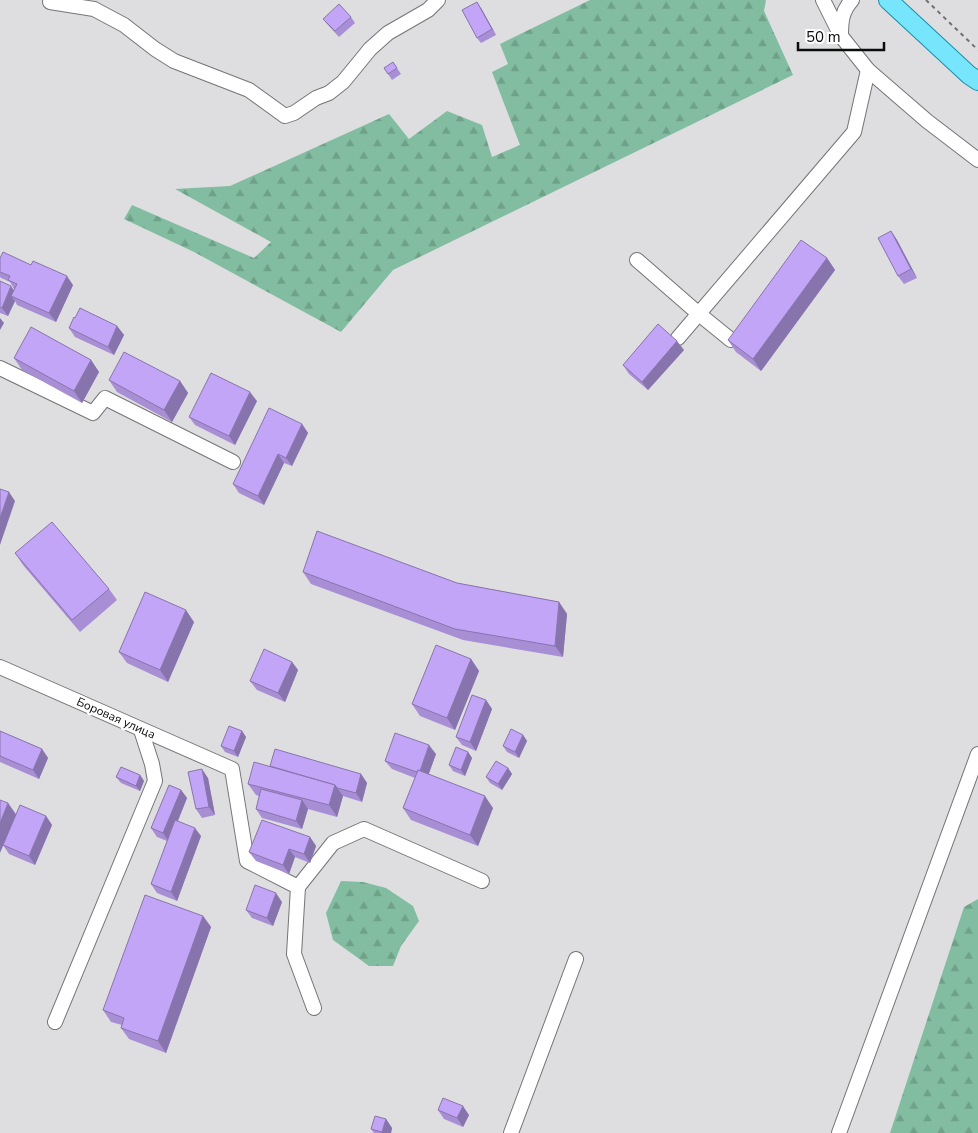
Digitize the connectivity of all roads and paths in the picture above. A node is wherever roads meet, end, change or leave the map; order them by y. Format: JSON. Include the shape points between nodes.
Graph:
{"nodes":[{"id":1,"x":438,"y":0,"type":"edge"},
{"id":2,"x":823,"y":0,"type":"edge"},
{"id":3,"x":852,"y":0,"type":"edge"},
{"id":4,"x":888,"y":0,"type":"edge"},
{"id":5,"x":926,"y":0,"type":"edge"},
{"id":6,"x":50,"y":2,"type":"dead end"},
{"id":7,"x":841,"y":36,"type":"junction"},
{"id":8,"x":978,"y":50,"type":"edge"},
{"id":9,"x":868,"y":70,"type":"junction"},
{"id":10,"x":978,"y":81,"type":"edge"},
{"id":11,"x":978,"y":160,"type":"edge"},
{"id":12,"x":637,"y":260,"type":"dead end"},
{"id":13,"x":699,"y":314,"type":"junction"},
{"id":14,"x":678,"y":338,"type":"dead end"},
{"id":15,"x":731,"y":340,"type":"edge"},
{"id":16,"x":0,"y":368,"type":"edge"},
{"id":17,"x":233,"y":462,"type":"dead end"},
{"id":18,"x":0,"y":667,"type":"edge"},
{"id":19,"x":141,"y":730,"type":"junction"},
{"id":20,"x":978,"y":754,"type":"edge"},
{"id":21,"x":482,"y":881,"type":"dead end"},
{"id":22,"x":298,"y":888,"type":"junction"},
{"id":23,"x":576,"y":959,"type":"dead end"},
{"id":24,"x":314,"y":1008,"type":"dead end"},
{"id":25,"x":55,"y":1022,"type":"dead end"},
{"id":26,"x":511,"y":1133,"type":"edge"},
{"id":27,"x":839,"y":1133,"type":"edge"}],
"edges":[{"from":1,"to":6,"type":"street","via":[[428,10],[388,33],[329,93],[285,116],[249,90],[174,61],[124,25],[94,9]]},
{"from":2,"to":7,"type":"street"},
{"from":3,"to":7,"type":"street","via":[[840,20]]},
{"from":4,"to":10,"type":"main road"},
{"from":5,"to":8,"type":"path"},
{"from":7,"to":9,"type":"street"},
{"from":9,"to":11,"type":"street"},
{"from":9,"to":13,"type":"street","via":[[854,132]]},
{"from":12,"to":13,"type":"street"},
{"from":13,"to":14,"type":"street"},
{"from":13,"to":15,"type":"street"},
{"from":16,"to":17,"type":"street","via":[[93,412],[105,398]]},
{"from":18,"to":19,"type":"street","name":"Боровая улица"},
{"from":19,"to":22,"type":"street","name":"Боровая улица","via":[[232,770],[247,860]]},
{"from":19,"to":25,"type":"street","via":[[155,781]]},
{"from":20,"to":27,"type":"street"},
{"from":21,"to":22,"type":"street","via":[[364,829],[333,842]]},
{"from":22,"to":24,"type":"street","via":[[294,954]]},
{"from":23,"to":26,"type":"street"}]}
